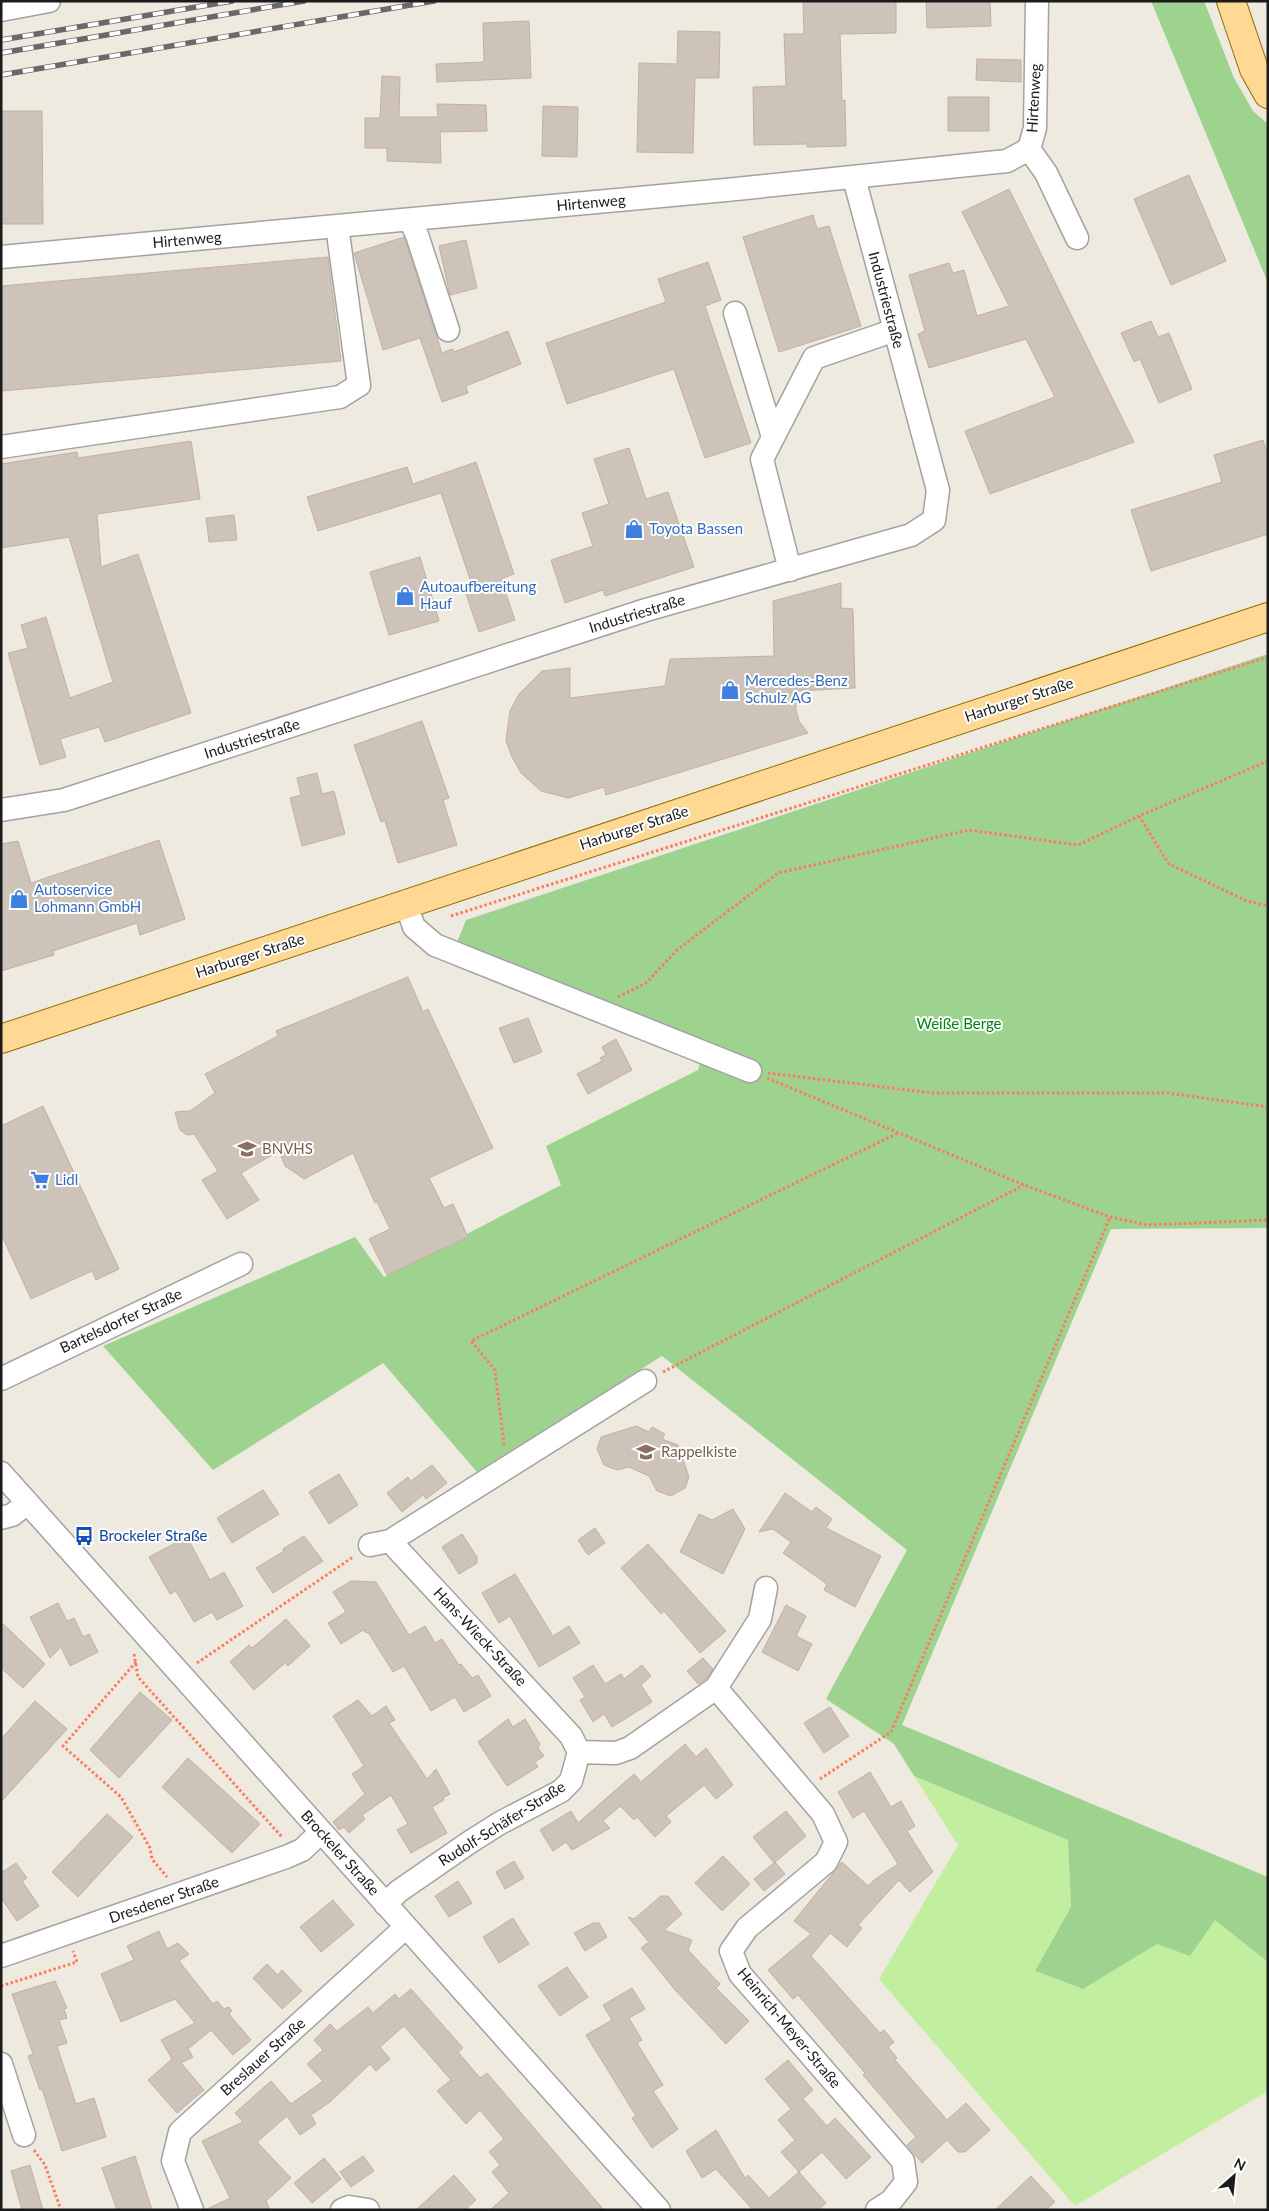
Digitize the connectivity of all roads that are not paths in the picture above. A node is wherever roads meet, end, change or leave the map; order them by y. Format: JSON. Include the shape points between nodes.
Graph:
{"nodes":[{"id":1,"x":49,"y":1,"type":"edge"},
{"id":2,"x":1037,"y":1,"type":"edge"},
{"id":3,"x":1231,"y":1,"type":"edge"},
{"id":4,"x":2,"y":7,"type":"edge"},
{"id":5,"x":1268,"y":94,"type":"edge"},
{"id":6,"x":1029,"y":149,"type":"junction"},
{"id":7,"x":854,"y":178,"type":"junction"},
{"id":8,"x":410,"y":220,"type":"junction"},
{"id":9,"x":337,"y":226,"type":"junction"},
{"id":10,"x":1077,"y":238,"type":"dead end"},
{"id":11,"x":1,"y":257,"type":"edge"},
{"id":12,"x":735,"y":313,"type":"dead end"},
{"id":13,"x":448,"y":330,"type":"dead end"},
{"id":14,"x":895,"y":330,"type":"junction"},
{"id":15,"x":773,"y":438,"type":"junction"},
{"id":16,"x":1,"y":447,"type":"edge"},
{"id":17,"x":790,"y":570,"type":"junction"},
{"id":18,"x":1268,"y":617,"type":"edge"},
{"id":19,"x":1,"y":810,"type":"edge"},
{"id":20,"x":410,"y":916,"type":"junction"},
{"id":21,"x":1,"y":1039,"type":"edge"},
{"id":22,"x":750,"y":1071,"type":"road end"},
{"id":23,"x":241,"y":1264,"type":"dead end"},
{"id":24,"x":1,"y":1378,"type":"edge"},
{"id":25,"x":645,"y":1382,"type":"road end"},
{"id":26,"x":1,"y":1474,"type":"edge"},
{"id":27,"x":28,"y":1503,"type":"junction"},
{"id":28,"x":1,"y":1518,"type":"edge"},
{"id":29,"x":766,"y":1588,"type":"dead end"},
{"id":30,"x":716,"y":1688,"type":"junction"},
{"id":31,"x":579,"y":1752,"type":"junction"},
{"id":32,"x":321,"y":1832,"type":"junction"},
{"id":33,"x":385,"y":1904,"type":"junction"},
{"id":34,"x":406,"y":1927,"type":"junction"},
{"id":35,"x":1,"y":1956,"type":"edge"},
{"id":36,"x":1,"y":2064,"type":"edge"},
{"id":37,"x":24,"y":2136,"type":"road end"},
{"id":38,"x":192,"y":2210,"type":"edge"},
{"id":39,"x":342,"y":2210,"type":"edge"},
{"id":40,"x":368,"y":2210,"type":"edge"},
{"id":41,"x":659,"y":2210,"type":"edge"},
{"id":42,"x":877,"y":2210,"type":"edge"}],
"edges":[{"from":1,"to":4,"type":"street"},
{"from":2,"to":6,"type":"street","name":"Hirtenweg","via":[[1035,128]]},
{"from":3,"to":5,"type":"main road","via":[[1254,69]]},
{"from":6,"to":7,"type":"street","name":"Hirtenweg","via":[[1006,161]]},
{"from":6,"to":10,"type":"street","via":[[1046,173]]},
{"from":7,"to":8,"type":"street","name":"Hirtenweg"},
{"from":7,"to":14,"type":"street","name":"Industriestraße"},
{"from":8,"to":9,"type":"street","name":"Hirtenweg"},
{"from":8,"to":13,"type":"street"},
{"from":9,"to":11,"type":"street","name":"Hirtenweg"},
{"from":9,"to":16,"type":"street","via":[[359,385],[340,397]]},
{"from":12,"to":15,"type":"street"},
{"from":14,"to":15,"type":"street","via":[[814,358]]},
{"from":14,"to":17,"type":"street","name":"Industriestraße","via":[[938,490],[934,520],[911,535]]},
{"from":15,"to":17,"type":"street","via":[[762,459]]},
{"from":17,"to":19,"type":"street","name":"Industriestraße","via":[[646,610],[64,800]]},
{"from":18,"to":20,"type":"main road","name":"Harburger Straße"},
{"from":20,"to":21,"type":"main road","name":"Harburger Straße"},
{"from":20,"to":22,"type":"street","via":[[435,945]]},
{"from":23,"to":24,"type":"street","name":"Bartelsdorfer Straße"},
{"from":25,"to":31,"type":"street","name":"Hans-Wieck-Straße","via":[[380,1543],[571,1736]]},
{"from":26,"to":27,"type":"street","name":"Brockeler Straße"},
{"from":27,"to":28,"type":"street","via":[[12,1515]]},
{"from":27,"to":32,"type":"street","name":"Brockeler Straße"},
{"from":29,"to":30,"type":"street","via":[[760,1619]]},
{"from":30,"to":31,"type":"street","via":[[630,1748],[616,1753]]},
{"from":30,"to":42,"type":"street","name":"Heinrich-Meyer-Straße","via":[[823,1814],[836,1842],[826,1862],[747,1928],[731,1950],[740,1974],[903,2161],[906,2182],[891,2201]]},
{"from":31,"to":33,"type":"street","name":"Rudolf-Schäfer-Straße","via":[[571,1781],[561,1791],[470,1842]]},
{"from":32,"to":33,"type":"street","name":"Brockeler Straße"},
{"from":32,"to":35,"type":"street","name":"Dresdener Straße","via":[[302,1850],[286,1857]]},
{"from":33,"to":34,"type":"street","name":"Brockeler Straße"},
{"from":34,"to":38,"type":"street","name":"Breslauer Straße","via":[[180,2132],[174,2161]]},
{"from":34,"to":41,"type":"street","name":"Brockeler Straße"},
{"from":36,"to":37,"type":"street"},
{"from":39,"to":40,"type":"street","via":[[349,2207]]}]}
